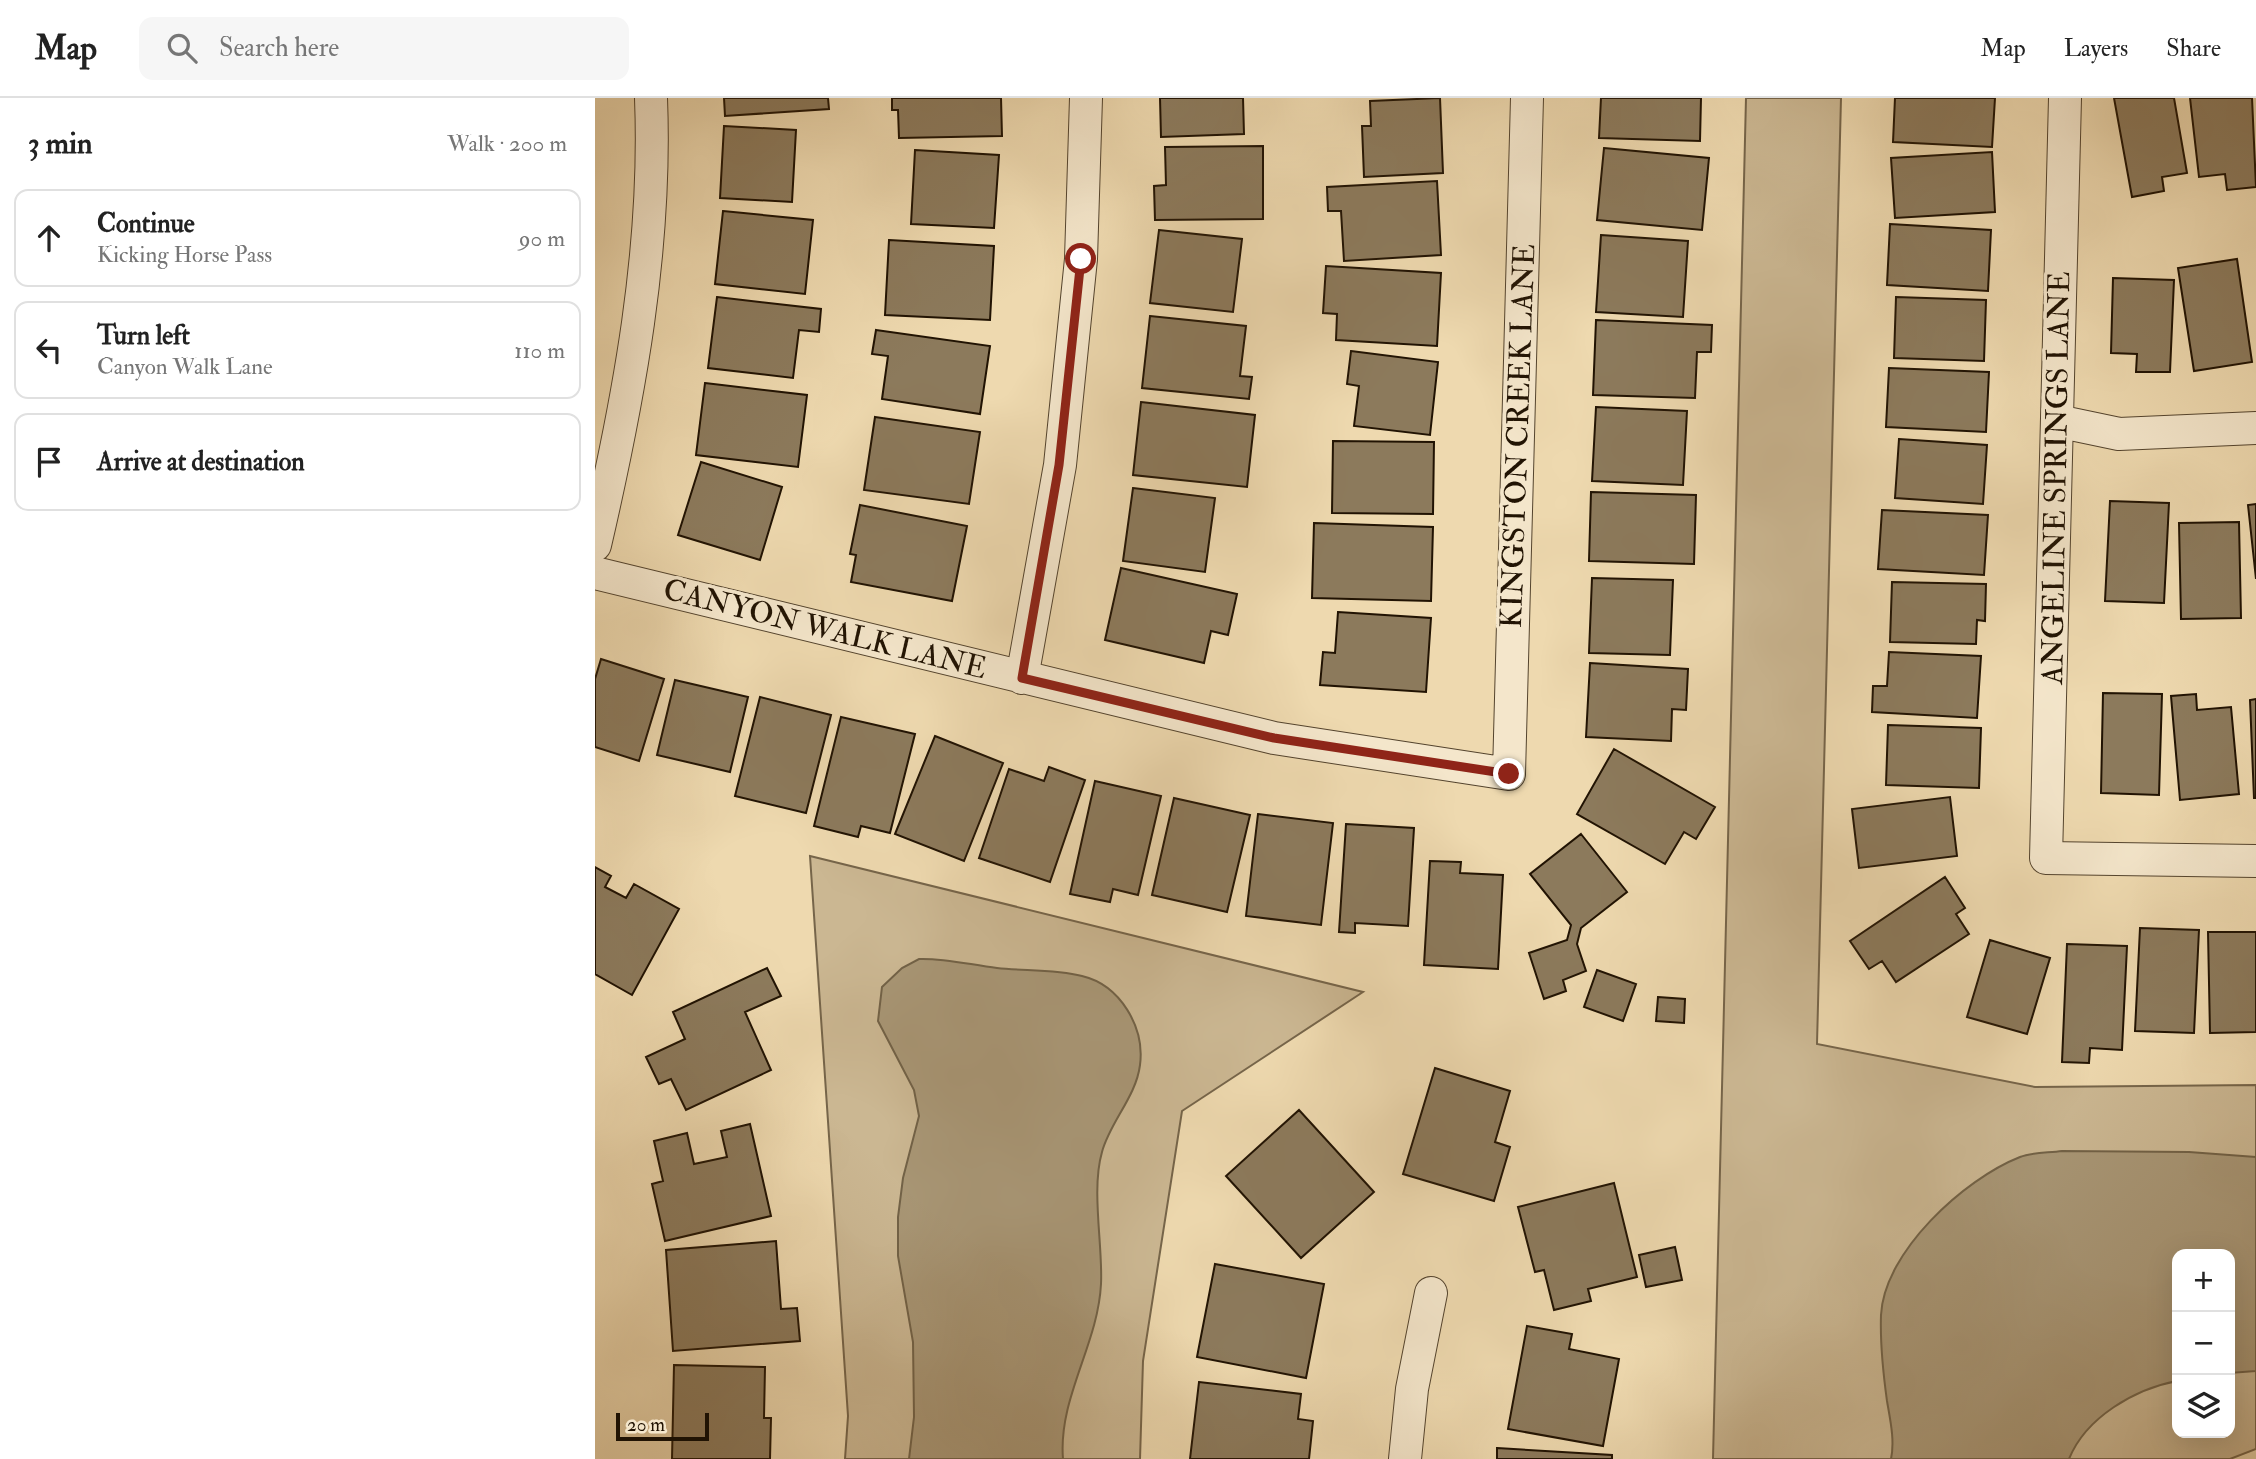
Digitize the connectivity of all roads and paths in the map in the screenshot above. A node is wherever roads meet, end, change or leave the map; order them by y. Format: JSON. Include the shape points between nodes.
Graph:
{"nodes":[{"id":1,"x":651,"y":98,"type":"edge"},
{"id":2,"x":1086,"y":98,"type":"edge"},
{"id":3,"x":1527,"y":98,"type":"edge"},
{"id":4,"x":2065,"y":98,"type":"edge"},
{"id":5,"x":2057,"y":421,"type":"junction"},
{"id":6,"x":2256,"y":428,"type":"edge"},
{"id":7,"x":595,"y":545,"type":"edge"},
{"id":8,"x":595,"y":573,"type":"edge"},
{"id":9,"x":1022,"y":678,"type":"junction"},
{"id":10,"x":1509,"y":774,"type":"joint"},
{"id":11,"x":2256,"y":861,"type":"edge"},
{"id":12,"x":1431,"y":1293,"type":"dead end"},
{"id":13,"x":1405,"y":1459,"type":"edge"}],
"edges":[{"from":1,"to":7,"type":"street","via":[[647,263],[622,426]]},
{"from":2,"to":9,"type":"street","via":[[1081,259],[1059,465]]},
{"from":3,"to":10,"type":"street","name":"KINGSTON CREEK LANE"},
{"from":4,"to":5,"type":"street","name":"ANGELINE SPRINGS LANE"},
{"from":5,"to":6,"type":"street","via":[[2119,434]]},
{"from":5,"to":11,"type":"street","name":"ANGELINE SPRINGS LANE","via":[[2046,858]]},
{"from":8,"to":9,"type":"street","name":"CANYON WALK LANE"},
{"from":9,"to":10,"type":"street","name":"CANYON WALK LANE","via":[[1274,738]]},
{"from":12,"to":13,"type":"street","via":[[1412,1389]]}]}
